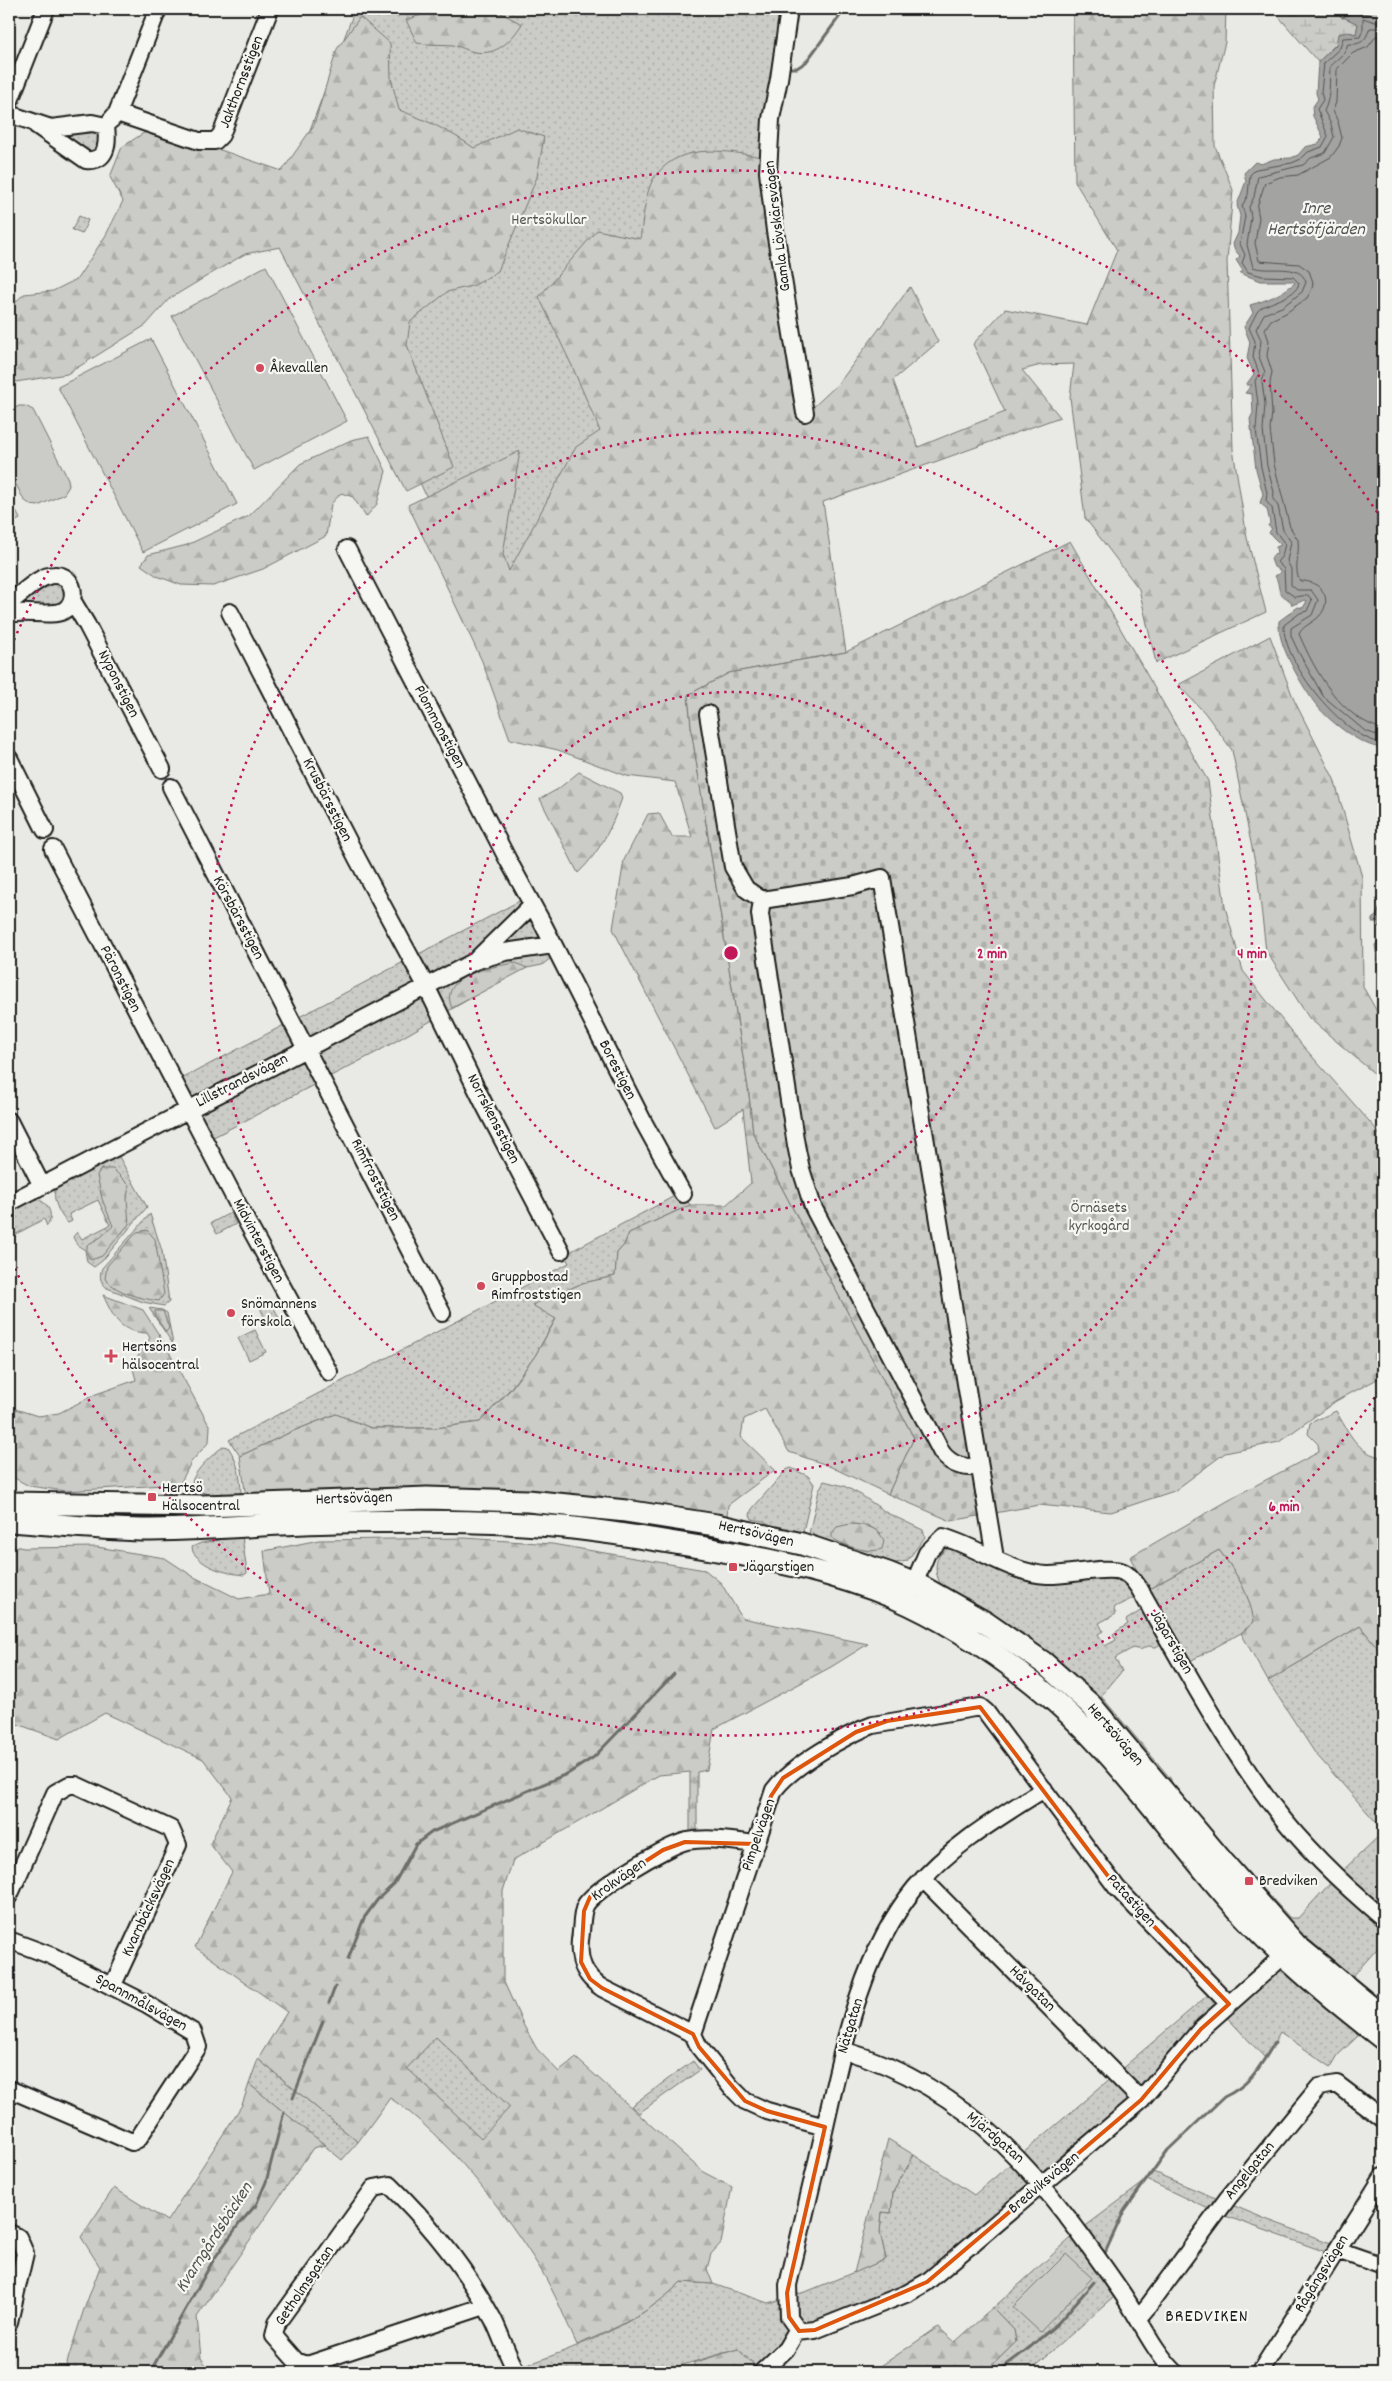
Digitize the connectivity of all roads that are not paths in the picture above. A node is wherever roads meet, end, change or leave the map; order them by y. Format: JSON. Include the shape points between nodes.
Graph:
{"nodes":[{"id":1,"x":46,"y":9,"type":"edge"},
{"id":2,"x":158,"y":9,"type":"edge"},
{"id":3,"x":270,"y":9,"type":"edge"},
{"id":4,"x":789,"y":9,"type":"edge"},
{"id":5,"x":15,"y":70,"type":"edge"},
{"id":6,"x":9,"y":103,"type":"edge"},
{"id":7,"x":117,"y":113,"type":"junction"},
{"id":8,"x":9,"y":114,"type":"edge"},
{"id":9,"x":36,"y":125,"type":"junction"},
{"id":10,"x":106,"y":126,"type":"junction"},
{"id":11,"x":805,"y":413,"type":"dead end"},
{"id":12,"x":346,"y":549,"type":"dead end"},
{"id":13,"x":72,"y":600,"type":"junction"},
{"id":14,"x":9,"y":604,"type":"edge"},
{"id":15,"x":230,"y":612,"type":"dead end"},
{"id":16,"x":9,"y":614,"type":"edge"},
{"id":17,"x":708,"y":714,"type":"dead end"},
{"id":18,"x":9,"y":758,"type":"edge"},
{"id":19,"x":162,"y":769,"type":"dead end"},
{"id":20,"x":171,"y":787,"type":"dead end"},
{"id":21,"x":45,"y":830,"type":"dead end"},
{"id":22,"x":53,"y":849,"type":"dead end"},
{"id":23,"x":762,"y":900,"type":"junction"},
{"id":24,"x":532,"y":905,"type":"junction"},
{"id":25,"x":553,"y":945,"type":"junction"},
{"id":26,"x":475,"y":961,"type":"junction"},
{"id":27,"x":426,"y":986,"type":"junction"},
{"id":28,"x":307,"y":1048,"type":"junction"},
{"id":29,"x":188,"y":1109,"type":"junction"},
{"id":30,"x":9,"y":1120,"type":"edge"},
{"id":31,"x":42,"y":1186,"type":"junction"},
{"id":32,"x":683,"y":1194,"type":"dead end"},
{"id":33,"x":9,"y":1203,"type":"edge"},
{"id":34,"x":561,"y":1251,"type":"dead end"},
{"id":35,"x":442,"y":1312,"type":"dead end"},
{"id":36,"x":329,"y":1372,"type":"dead end"},
{"id":37,"x":980,"y":1467,"type":"junction"},
{"id":38,"x":9,"y":1503,"type":"edge"},
{"id":39,"x":9,"y":1521,"type":"edge"},
{"id":40,"x":995,"y":1558,"type":"junction"},
{"id":41,"x":912,"y":1583,"type":"junction"},
{"id":42,"x":907,"y":1604,"type":"junction"},
{"id":43,"x":1044,"y":1789,"type":"junction"},
{"id":44,"x":755,"y":1844,"type":"junction"},
{"id":45,"x":923,"y":1879,"type":"junction"},
{"id":46,"x":9,"y":1896,"type":"edge"},
{"id":47,"x":1383,"y":1918,"type":"edge"},
{"id":48,"x":9,"y":1940,"type":"edge"},
{"id":49,"x":1290,"y":1951,"type":"junction"},
{"id":50,"x":112,"y":1986,"type":"junction"},
{"id":51,"x":1229,"y":2004,"type":"junction"},
{"id":52,"x":1383,"y":2017,"type":"edge"},
{"id":53,"x":693,"y":2034,"type":"junction"},
{"id":54,"x":1383,"y":2039,"type":"edge"},
{"id":55,"x":843,"y":2050,"type":"junction"},
{"id":56,"x":9,"y":2089,"type":"edge"},
{"id":57,"x":1141,"y":2100,"type":"junction"},
{"id":58,"x":1383,"y":2119,"type":"edge"},
{"id":59,"x":825,"y":2127,"type":"junction"},
{"id":60,"x":1383,"y":2177,"type":"edge"},
{"id":61,"x":1042,"y":2184,"type":"junction"},
{"id":62,"x":9,"y":2233,"type":"edge"},
{"id":63,"x":1337,"y":2250,"type":"junction"},
{"id":64,"x":1383,"y":2266,"type":"edge"},
{"id":65,"x":485,"y":2306,"type":"junction"},
{"id":66,"x":1138,"y":2318,"type":"junction"},
{"id":67,"x":9,"y":2322,"type":"edge"},
{"id":68,"x":799,"y":2331,"type":"junction"},
{"id":69,"x":517,"y":2372,"type":"edge"},
{"id":70,"x":762,"y":2372,"type":"edge"},
{"id":71,"x":1175,"y":2372,"type":"edge"},
{"id":72,"x":1260,"y":2372,"type":"edge"}],
"edges":[{"from":1,"to":5,"type":"street"},
{"from":2,"to":7,"type":"street"},
{"from":3,"to":7,"type":"street","name":"Jakthornsstigen","via":[[221,135],[215,141],[199,141]]},
{"from":4,"to":11,"type":"street","name":"Gamla Lövskärsvägen","via":[[770,119],[768,172]]},
{"from":5,"to":6,"type":"street"},
{"from":7,"to":10,"type":"street"},
{"from":8,"to":9,"type":"street"},
{"from":9,"to":10,"type":"street","via":[[51,128],[92,123]]},
{"from":9,"to":10,"type":"street","via":[[79,157],[93,160],[105,152],[108,141]]},
{"from":12,"to":24,"type":"street","name":"Plommonstigen"},
{"from":13,"to":14,"type":"street","name":"Nyponstigen","via":[[68,581],[53,575]]},
{"from":13,"to":16,"type":"street","via":[[61,612]]},
{"from":13,"to":19,"type":"street","name":"Nyponstigen"},
{"from":15,"to":27,"type":"street","name":"Krusbärsstigen"},
{"from":17,"to":23,"type":"street","via":[[733,867],[746,889]]},
{"from":18,"to":21,"type":"street"},
{"from":20,"to":28,"type":"street","name":"Körsbärsstigen"},
{"from":22,"to":29,"type":"street","name":"Päronstigen"},
{"from":23,"to":37,"type":"street","via":[[760,914],[796,1145],[813,1207],[942,1453],[959,1466]]},
{"from":23,"to":37,"type":"street","via":[[882,878]]},
{"from":24,"to":25,"type":"street"},
{"from":24,"to":26,"type":"street","name":"Lillstrandsvägen"},
{"from":25,"to":26,"type":"street","name":"Lillstrandsvägen","via":[[506,952]]},
{"from":25,"to":32,"type":"street","name":"Borestigen"},
{"from":26,"to":27,"type":"street","name":"Lillstrandsvägen"},
{"from":27,"to":28,"type":"street","name":"Lillstrandsvägen"},
{"from":27,"to":34,"type":"street","name":"Norrskensstigen"},
{"from":28,"to":29,"type":"street","name":"Lillstrandsvägen"},
{"from":28,"to":35,"type":"street","name":"Rimfroststigen"},
{"from":29,"to":31,"type":"street","name":"Lillstrandsvägen"},
{"from":29,"to":36,"type":"street","name":"Midvinterstigen"},
{"from":30,"to":31,"type":"street"},
{"from":31,"to":33,"type":"street","name":"Lillstrandsvägen"},
{"from":37,"to":40,"type":"street"},
{"from":38,"to":41,"type":"main road","name":"Hertsövägen","via":[[203,1506],[427,1498],[528,1501],[716,1524],[802,1544]]},
{"from":39,"to":42,"type":"main road","name":"Hertsövägen","via":[[142,1530],[335,1522],[451,1522],[561,1527],[632,1535],[785,1563],[842,1578]]},
{"from":40,"to":41,"type":"street","name":"Jägarstigen","via":[[943,1537],[927,1553]]},
{"from":40,"to":47,"type":"street","name":"Jägarstigen","via":[[1038,1574],[1111,1570],[1127,1575],[1139,1588],[1244,1766],[1272,1805],[1335,1877]]},
{"from":41,"to":42,"type":"street","name":"Jägarstigen"},
{"from":41,"to":49,"type":"main road","name":"Hertsövägen","via":[[986,1622],[1044,1664],[1091,1705],[1222,1862]]},
{"from":42,"to":49,"type":"main road","name":"Hertsövägen","via":[[1011,1666],[1081,1725],[1122,1768],[1228,1899]]},
{"from":43,"to":44,"type":"street","name":"Pimpelvägen","via":[[980,1707],[887,1721],[856,1732],[783,1778],[771,1796]]},
{"from":43,"to":45,"type":"street","name":"Nätgatan","via":[[979,1830]]},
{"from":43,"to":51,"type":"street","name":"Patastigen","via":[[1117,1888]]},
{"from":44,"to":53,"type":"street","name":"Pimpelvägen"},
{"from":44,"to":53,"type":"street","name":"Krokvägen","via":[[705,1840],[674,1845],[596,1892],[585,1906],[580,1958],[590,1979]]},
{"from":45,"to":55,"type":"street","name":"Nätgatan","via":[[904,1904],[874,1958],[855,2006]]},
{"from":45,"to":57,"type":"street","name":"Håvgatan"},
{"from":46,"to":50,"type":"street","name":"Kvarnbäcksvägen","via":[[55,1793],[67,1786],[76,1785],[171,1829],[178,1845]]},
{"from":48,"to":50,"type":"street","name":"Spannmålsvägen","via":[[52,1956]]},
{"from":49,"to":51,"type":"street","name":"Bredviksvägen"},
{"from":49,"to":52,"type":"main road","name":"Hertsövägen"},
{"from":49,"to":54,"type":"main road","name":"Hertsövägen","via":[[1309,1980]]},
{"from":50,"to":56,"type":"street","name":"Spannmålsvägen","via":[[193,2032],[198,2047],[138,2139],[132,2142]]},
{"from":51,"to":57,"type":"street","name":"Bredviksvägen","via":[[1201,2029]]},
{"from":53,"to":59,"type":"street","via":[[730,2087],[745,2101],[767,2111]]},
{"from":55,"to":59,"type":"street","name":"Nätgatan"},
{"from":55,"to":61,"type":"street","name":"Mjärdgatan","via":[[886,2065],[944,2096],[996,2136]]},
{"from":57,"to":61,"type":"street","name":"Bredviksvägen"},
{"from":58,"to":66,"type":"street","name":"Angelgatan","via":[[1337,2084],[1319,2087],[1228,2198]]},
{"from":59,"to":68,"type":"street","name":"Nätgatan","via":[[787,2293],[790,2316]]},
{"from":60,"to":63,"type":"street","name":"Rågångsvägen"},
{"from":61,"to":66,"type":"street","name":"Mjärdgatan","via":[[1076,2226]]},
{"from":61,"to":68,"type":"street","name":"Bredviksvägen","via":[[920,2287],[816,2330]]},
{"from":62,"to":67,"type":"street","via":[[18,2237],[26,2253]]},
{"from":63,"to":64,"type":"street"},
{"from":63,"to":72,"type":"street","name":"Rågångsvägen"},
{"from":65,"to":65,"type":"street","name":"Getholmsgatan","via":[[445,2245],[390,2185],[374,2188],[277,2323],[274,2336],[296,2361],[307,2364]]},
{"from":65,"to":69,"type":"street","name":"Getholmsgatan"},
{"from":66,"to":71,"type":"street","name":"Mjärdgatan"},
{"from":68,"to":70,"type":"street"}]}
